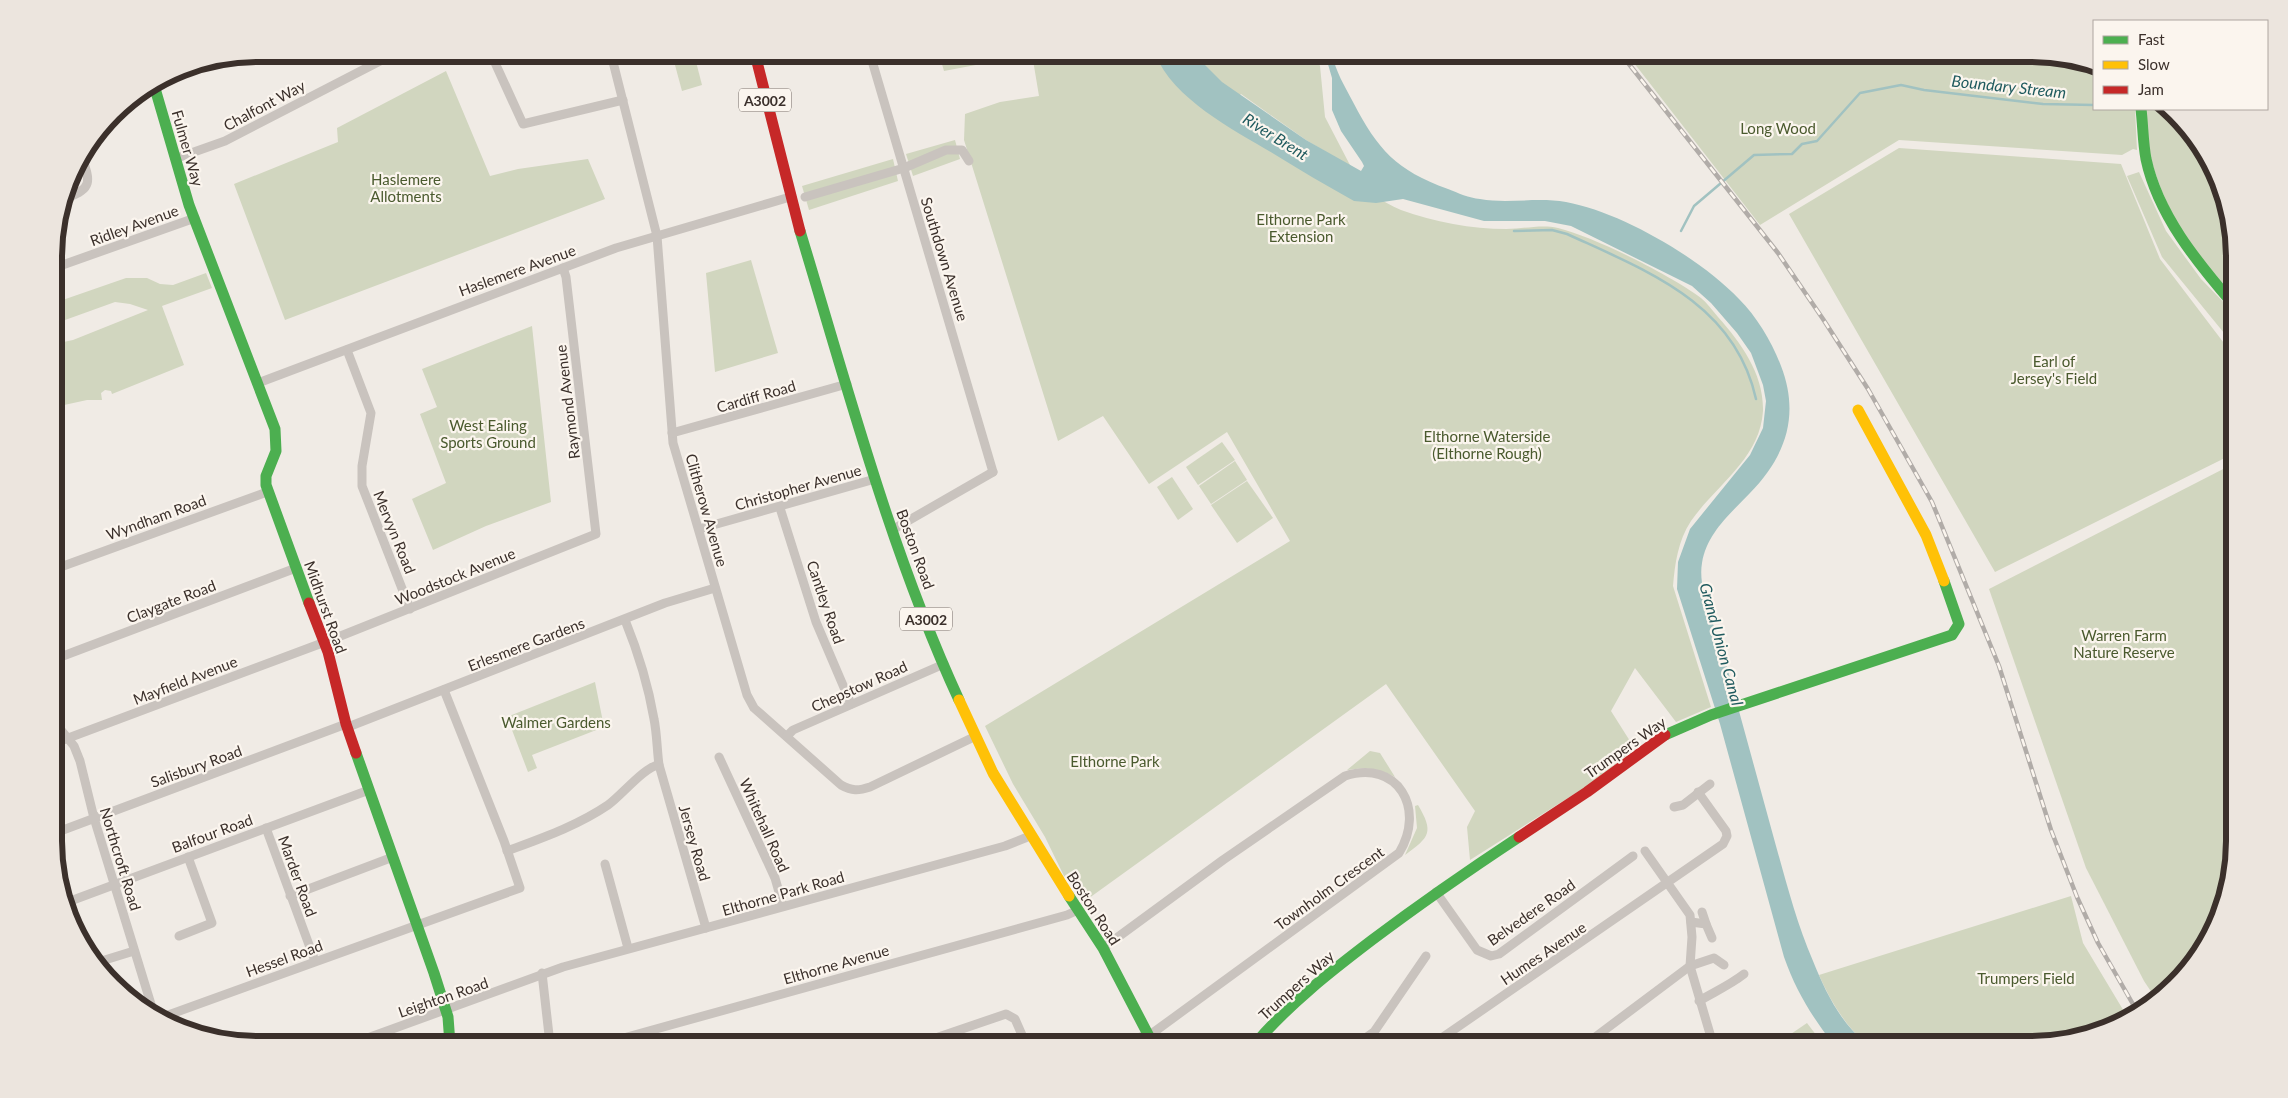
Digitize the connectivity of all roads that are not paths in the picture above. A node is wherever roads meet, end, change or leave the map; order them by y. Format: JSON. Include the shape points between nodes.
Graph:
{"nodes":[{"id":1,"x":378,"y":62,"type":"edge"},
{"id":2,"x":495,"y":62,"type":"edge"},
{"id":3,"x":613,"y":62,"type":"edge"},
{"id":4,"x":757,"y":62,"type":"edge"},
{"id":5,"x":872,"y":62,"type":"edge"},
{"id":6,"x":156,"y":91,"type":"edge"},
{"id":7,"x":623,"y":100,"type":"junction"},
{"id":8,"x":2141,"y":110,"type":"edge"},
{"id":9,"x":177,"y":158,"type":"junction"},
{"id":10,"x":969,"y":161,"type":"dead end"},
{"id":11,"x":85,"y":167,"type":"edge"},
{"id":12,"x":904,"y":168,"type":"junction"},
{"id":13,"x":73,"y":195,"type":"edge"},
{"id":14,"x":790,"y":197,"type":"junction"},
{"id":15,"x":805,"y":197,"type":"dead end"},
{"id":16,"x":195,"y":218,"type":"junction"},
{"id":17,"x":657,"y":236,"type":"junction"},
{"id":18,"x":62,"y":265,"type":"edge"},
{"id":19,"x":563,"y":268,"type":"junction"},
{"id":20,"x":2226,"y":296,"type":"edge"},
{"id":21,"x":347,"y":350,"type":"junction"},
{"id":22,"x":258,"y":383,"type":"junction"},
{"id":23,"x":847,"y":384,"type":"junction"},
{"id":24,"x":1858,"y":410,"type":"dead end"},
{"id":25,"x":672,"y":434,"type":"junction"},
{"id":26,"x":875,"y":480,"type":"junction"},
{"id":27,"x":267,"y":492,"type":"junction"},
{"id":28,"x":780,"y":508,"type":"junction"},
{"id":29,"x":698,"y":529,"type":"junction"},
{"id":30,"x":892,"y":530,"type":"junction"},
{"id":31,"x":596,"y":534,"type":"joint"},
{"id":32,"x":62,"y":567,"type":"edge"},
{"id":33,"x":296,"y":568,"type":"junction"},
{"id":34,"x":715,"y":588,"type":"junction"},
{"id":35,"x":410,"y":608,"type":"junction"},
{"id":36,"x":625,"y":620,"type":"junction"},
{"id":37,"x":324,"y":642,"type":"junction"},
{"id":38,"x":62,"y":656,"type":"edge"},
{"id":39,"x":944,"y":664,"type":"junction"},
{"id":40,"x":444,"y":690,"type":"junction"},
{"id":41,"x":851,"y":704,"type":"junction"},
{"id":42,"x":347,"y":725,"type":"junction"},
{"id":43,"x":62,"y":731,"type":"edge"},
{"id":44,"x":787,"y":736,"type":"junction"},
{"id":45,"x":976,"y":736,"type":"junction"},
{"id":46,"x":68,"y":738,"type":"junction"},
{"id":47,"x":62,"y":740,"type":"edge"},
{"id":48,"x":719,"y":757,"type":"dead end"},
{"id":49,"x":659,"y":765,"type":"junction"},
{"id":50,"x":1710,"y":784,"type":"dead end"},
{"id":51,"x":369,"y":790,"type":"junction"},
{"id":52,"x":1698,"y":792,"type":"junction"},
{"id":53,"x":1674,"y":807,"type":"dead end"},
{"id":54,"x":94,"y":818,"type":"junction"},
{"id":55,"x":266,"y":828,"type":"junction"},
{"id":56,"x":62,"y":831,"type":"edge"},
{"id":57,"x":1030,"y":836,"type":"junction"},
{"id":58,"x":507,"y":851,"type":"junction"},
{"id":59,"x":1644,"y":851,"type":"dead end"},
{"id":60,"x":1633,"y":856,"type":"dead end"},
{"id":61,"x":188,"y":857,"type":"junction"},
{"id":62,"x":393,"y":857,"type":"junction"},
{"id":63,"x":605,"y":864,"type":"dead end"},
{"id":64,"x":115,"y":883,"type":"junction"},
{"id":65,"x":1668,"y":884,"type":"junction"},
{"id":66,"x":1436,"y":892,"type":"junction"},
{"id":67,"x":290,"y":896,"type":"junction"},
{"id":68,"x":72,"y":899,"type":"edge"},
{"id":69,"x":783,"y":906,"type":"junction"},
{"id":70,"x":1078,"y":910,"type":"junction"},
{"id":71,"x":1702,"y":912,"type":"dead end"},
{"id":72,"x":1691,"y":922,"type":"junction"},
{"id":73,"x":418,"y":924,"type":"junction"},
{"id":74,"x":1706,"y":924,"type":"junction"},
{"id":75,"x":706,"y":928,"type":"junction"},
{"id":76,"x":179,"y":936,"type":"dead end"},
{"id":77,"x":1712,"y":938,"type":"dead end"},
{"id":78,"x":628,"y":948,"type":"junction"},
{"id":79,"x":1104,"y":948,"type":"junction"},
{"id":80,"x":134,"y":951,"type":"junction"},
{"id":81,"x":1426,"y":956,"type":"dead end"},
{"id":82,"x":104,"y":960,"type":"edge"},
{"id":83,"x":315,"y":961,"type":"junction"},
{"id":84,"x":1724,"y":965,"type":"dead end"},
{"id":85,"x":1690,"y":966,"type":"junction"},
{"id":86,"x":542,"y":973,"type":"junction"},
{"id":87,"x":1744,"y":974,"type":"dead end"},
{"id":88,"x":1699,"y":1001,"type":"junction"},
{"id":89,"x":151,"y":1004,"type":"edge"},
{"id":90,"x":446,"y":1010,"type":"junction"},
{"id":91,"x":170,"y":1014,"type":"edge"},
{"id":92,"x":374,"y":1036,"type":"edge"},
{"id":93,"x":449,"y":1036,"type":"edge"},
{"id":94,"x":549,"y":1036,"type":"edge"},
{"id":95,"x":631,"y":1036,"type":"edge"},
{"id":96,"x":941,"y":1036,"type":"edge"},
{"id":97,"x":1022,"y":1036,"type":"edge"},
{"id":98,"x":1148,"y":1036,"type":"edge"},
{"id":99,"x":1153,"y":1036,"type":"edge"},
{"id":100,"x":1262,"y":1036,"type":"edge"},
{"id":101,"x":1368,"y":1036,"type":"edge"},
{"id":102,"x":1445,"y":1036,"type":"edge"},
{"id":103,"x":1597,"y":1036,"type":"edge"},
{"id":104,"x":1710,"y":1036,"type":"edge"}],
"edges":[{"from":1,"to":9,"type":"street","name":"Chalfont Way","via":[[225,141]]},
{"from":2,"to":7,"type":"street","via":[[523,124]]},
{"from":3,"to":7,"type":"street","name":"Clitherow Avenue"},
{"from":4,"to":14,"type":"street","name":"Boston Road","number":"A3002"},
{"from":5,"to":12,"type":"street","name":"Southdown Avenue"},
{"from":6,"to":9,"type":"street","name":"Fulmer Way"},
{"from":7,"to":17,"type":"street","name":"Clitherow Avenue"},
{"from":8,"to":20,"type":"street","via":[[2148,167],[2164,207],[2207,275]]},
{"from":9,"to":16,"type":"street","name":"Fulmer Way"},
{"from":10,"to":12,"type":"street","via":[[962,150],[953,149]]},
{"from":11,"to":13,"type":"street","via":[[88,177],[84,190]]},
{"from":12,"to":15,"type":"street"},
{"from":12,"to":30,"type":"street","name":"Southdown Avenue","via":[[996,473]]},
{"from":14,"to":17,"type":"street","name":"Haslemere Avenue"},
{"from":14,"to":23,"type":"street","name":"Boston Road","number":"A3002"},
{"from":16,"to":18,"type":"street","name":"Ridley Avenue"},
{"from":16,"to":22,"type":"street","name":"Midhurst Road"},
{"from":17,"to":19,"type":"street","name":"Haslemere Avenue"},
{"from":17,"to":25,"type":"street","name":"Clitherow Avenue"},
{"from":19,"to":21,"type":"street","name":"Haslemere Avenue"},
{"from":19,"to":31,"type":"street","name":"Raymond Avenue"},
{"from":21,"to":22,"type":"street","name":"Haslemere Avenue"},
{"from":21,"to":35,"type":"street","name":"Mervyn Road","via":[[371,413],[362,486]]},
{"from":22,"to":27,"type":"street","name":"Midhurst Road","via":[[276,438],[275,453],[264,481]]},
{"from":23,"to":25,"type":"street","name":"Cardiff Road"},
{"from":23,"to":26,"type":"street","name":"Boston Road","number":"A3002"},
{"from":24,"to":66,"type":"street","name":"Trumpers Way","via":[[1926,535],[1956,612],[1959,624],[1952,635],[1676,729]]},
{"from":25,"to":29,"type":"street","name":"Clitherow Avenue"},
{"from":26,"to":28,"type":"street","name":"Christopher Avenue"},
{"from":26,"to":30,"type":"street","name":"Boston Road","number":"A3002"},
{"from":27,"to":32,"type":"street","name":"Wyndham Road"},
{"from":27,"to":33,"type":"street","name":"Midhurst Road"},
{"from":28,"to":29,"type":"street","name":"Christopher Avenue"},
{"from":28,"to":41,"type":"street","name":"Cantley Road","via":[[816,622]]},
{"from":29,"to":34,"type":"street","name":"Clitherow Avenue"},
{"from":30,"to":39,"type":"street","name":"Boston Road","number":"A3002"},
{"from":31,"to":35,"type":"street","name":"Woodstock Avenue"},
{"from":33,"to":37,"type":"street","name":"Midhurst Road"},
{"from":33,"to":38,"type":"street","name":"Claygate Road"},
{"from":34,"to":36,"type":"street","name":"Erlesmere Gardens","via":[[665,603]]},
{"from":34,"to":44,"type":"street","name":"Clitherow Avenue","via":[[747,695],[754,708]]},
{"from":35,"to":37,"type":"street","name":"Woodstock Avenue"},
{"from":36,"to":40,"type":"street","name":"Erlesmere Gardens"},
{"from":36,"to":49,"type":"street","name":"Jersey Road","via":[[646,681]]},
{"from":37,"to":42,"type":"street","name":"Midhurst Road"},
{"from":37,"to":46,"type":"street","name":"Mayfield Avenue"},
{"from":39,"to":41,"type":"street","name":"Chepstow Road"},
{"from":39,"to":45,"type":"street","name":"Boston Road","number":"A3002"},
{"from":40,"to":42,"type":"street","name":"Erlesmere Gardens"},
{"from":40,"to":58,"type":"street"},
{"from":41,"to":44,"type":"street","name":"Chepstow Road","via":[[793,730]]},
{"from":42,"to":51,"type":"street","name":"Midhurst Road"},
{"from":42,"to":54,"type":"street","name":"Salisbury Road"},
{"from":43,"to":46,"type":"street","name":"Northcroft Road"},
{"from":44,"to":45,"type":"street","name":"Clitherow Avenue","via":[[841,785],[858,791]]},
{"from":45,"to":57,"type":"street","name":"Boston Road","number":"A3002","via":[[993,773]]},
{"from":46,"to":47,"type":"street","name":"Mayfield Avenue"},
{"from":46,"to":54,"type":"street","name":"Northcroft Road","via":[[80,761]]},
{"from":48,"to":69,"type":"street","name":"Whitehall Road","via":[[775,878]]},
{"from":49,"to":58,"type":"street","via":[[649,769],[625,792],[582,821]]},
{"from":49,"to":75,"type":"street","name":"Jersey Road"},
{"from":50,"to":52,"type":"street"},
{"from":51,"to":55,"type":"street","name":"Balfour Road"},
{"from":51,"to":62,"type":"street","name":"Midhurst Road"},
{"from":52,"to":53,"type":"street","via":[[1683,805]]},
{"from":52,"to":65,"type":"street","name":"Humes Avenue","via":[[1726,831],[1726,841]]},
{"from":54,"to":56,"type":"street","name":"Salisbury Road"},
{"from":54,"to":64,"type":"street","name":"Northcroft Road"},
{"from":55,"to":61,"type":"street","name":"Balfour Road"},
{"from":55,"to":67,"type":"street","name":"Marder Road"},
{"from":57,"to":69,"type":"street","name":"Elthorne Park Road","via":[[1005,846]]},
{"from":57,"to":70,"type":"street","name":"Boston Road","number":"A3002"},
{"from":58,"to":73,"type":"street","name":"Hessel Road","via":[[520,888]]},
{"from":59,"to":65,"type":"street"},
{"from":60,"to":66,"type":"street","name":"Belvedere Road","via":[[1499,954],[1490,956],[1477,950]]},
{"from":61,"to":64,"type":"street","name":"Balfour Road"},
{"from":61,"to":76,"type":"street","via":[[212,923]]},
{"from":62,"to":67,"type":"street"},
{"from":62,"to":73,"type":"street","name":"Midhurst Road"},
{"from":63,"to":78,"type":"street"},
{"from":64,"to":68,"type":"street","name":"Balfour Road"},
{"from":64,"to":80,"type":"street","name":"Northcroft Road"},
{"from":65,"to":72,"type":"street","via":[[1690,914]]},
{"from":65,"to":102,"type":"street","name":"Humes Avenue"},
{"from":66,"to":100,"type":"street","name":"Trumpers Way","via":[[1330,972],[1277,1018]]},
{"from":67,"to":83,"type":"street","name":"Marder Road"},
{"from":69,"to":75,"type":"street","name":"Elthorne Park Road"},
{"from":70,"to":79,"type":"street","name":"Boston Road","number":"A3002"},
{"from":70,"to":95,"type":"street","name":"Elthorne Avenue"},
{"from":71,"to":74,"type":"street"},
{"from":72,"to":74,"type":"street"},
{"from":72,"to":85,"type":"street"},
{"from":73,"to":83,"type":"street","name":"Hessel Road"},
{"from":73,"to":90,"type":"street","name":"Midhurst Road"},
{"from":74,"to":77,"type":"street"},
{"from":75,"to":78,"type":"street","name":"Elthorne Park Road"},
{"from":78,"to":86,"type":"street","name":"Elthorne Park Road"},
{"from":79,"to":98,"type":"street","name":"Boston Road","number":"A3002"},
{"from":79,"to":99,"type":"street","name":"Townholm Crescent","via":[[1344,776],[1356,772],[1384,776],[1404,794],[1410,827],[1399,853],[1166,1023]]},
{"from":80,"to":82,"type":"street"},
{"from":80,"to":89,"type":"street","name":"Northcroft Road"},
{"from":81,"to":101,"type":"street"},
{"from":83,"to":91,"type":"street","name":"Hessel Road"},
{"from":84,"to":85,"type":"street","via":[[1714,958]]},
{"from":85,"to":88,"type":"street"},
{"from":85,"to":103,"type":"street"},
{"from":86,"to":90,"type":"street","name":"Leighton Road"},
{"from":86,"to":94,"type":"street"},
{"from":87,"to":88,"type":"street"},
{"from":88,"to":104,"type":"street"},
{"from":90,"to":92,"type":"street","name":"Leighton Road"},
{"from":90,"to":93,"type":"street","name":"Midhurst Road"},
{"from":96,"to":97,"type":"street","via":[[1006,1014],[1015,1019]]}]}
